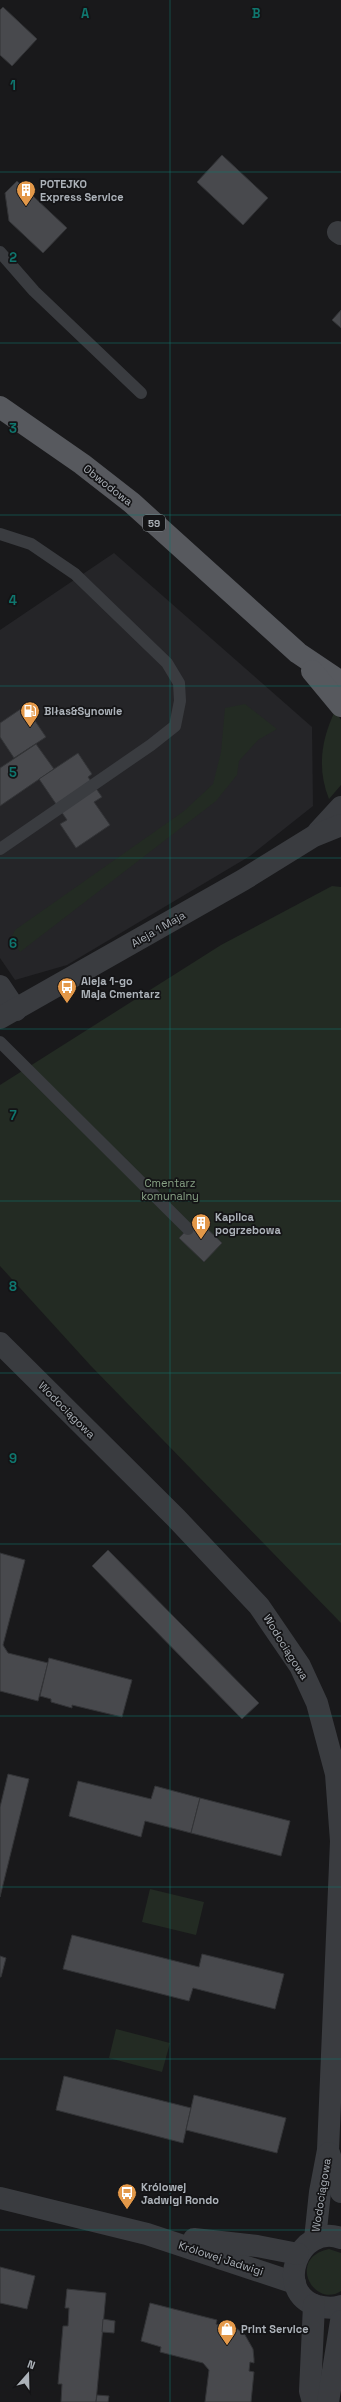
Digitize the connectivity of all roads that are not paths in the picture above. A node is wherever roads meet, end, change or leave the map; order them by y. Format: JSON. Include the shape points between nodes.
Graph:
{"nodes":[{"id":1,"x":0,"y":252,"type":"edge"},
{"id":2,"x":141,"y":393,"type":"dead end"},
{"id":3,"x":0,"y":406,"type":"edge"},
{"id":4,"x":0,"y":534,"type":"edge"},
{"id":5,"x":298,"y":653,"type":"junction"},
{"id":6,"x":341,"y":682,"type":"edge"},
{"id":7,"x":341,"y":706,"type":"edge"},
{"id":8,"x":341,"y":807,"type":"edge"},
{"id":9,"x":341,"y":825,"type":"edge"},
{"id":10,"x":314,"y":836,"type":"junction"},
{"id":11,"x":0,"y":849,"type":"edge"},
{"id":12,"x":0,"y":986,"type":"edge"},
{"id":13,"x":8,"y":1014,"type":"edge"},
{"id":14,"x":0,"y":1042,"type":"edge"},
{"id":15,"x":188,"y":1229,"type":"dead end"},
{"id":16,"x":0,"y":1343,"type":"edge"},
{"id":17,"x":338,"y":1774,"type":"edge"},
{"id":18,"x":328,"y":2150,"type":"junction"},
{"id":19,"x":341,"y":2192,"type":"edge"},
{"id":20,"x":0,"y":2198,"type":"edge"},
{"id":21,"x":147,"y":2234,"type":"junction"},
{"id":22,"x":341,"y":2238,"type":"edge"},
{"id":23,"x":315,"y":2239,"type":"junction"},
{"id":24,"x":298,"y":2254,"type":"junction"},
{"id":25,"x":295,"y":2283,"type":"junction"},
{"id":26,"x":314,"y":2305,"type":"junction"},
{"id":27,"x":341,"y":2306,"type":"edge"},
{"id":28,"x":341,"y":2321,"type":"edge"},
{"id":29,"x":313,"y":2402,"type":"edge"},
{"id":30,"x":328,"y":2402,"type":"edge"}],
"edges":[{"from":1,"to":2,"type":"lane","via":[[34,291]]},
{"from":3,"to":5,"type":"main road","name":"Obwodowa","number":"59","via":[[132,503]]},
{"from":4,"to":11,"type":"lane","via":[[32,544],[75,574],[167,663],[179,683],[180,701],[174,726],[152,745]]},
{"from":5,"to":6,"type":"main road","name":"Obwodowa","number":"59"},
{"from":5,"to":7,"type":"main road","name":"Obwodowa","number":"59"},
{"from":8,"to":10,"type":"street","name":"Aleja 1 Maja"},
{"from":9,"to":10,"type":"street","name":"Aleja 1 Maja"},
{"from":10,"to":13,"type":"street","name":"Aleja 1 Maja","via":[[243,880]]},
{"from":12,"to":13,"type":"street"},
{"from":14,"to":15,"type":"lane"},
{"from":16,"to":17,"type":"street","name":"Wodociągowa","via":[[176,1518],[259,1606],[300,1666],[314,1697]]},
{"from":17,"to":18,"type":"street","name":"Wodociągowa","via":[[341,1841]]},
{"from":18,"to":19,"type":"street","name":"Wodociągowa"},
{"from":18,"to":23,"type":"street","name":"Wodociągowa"},
{"from":20,"to":21,"type":"street","name":"Królowej Jadwigi"},
{"from":21,"to":24,"type":"street","name":"Królowej Jadwigi","via":[[257,2246]]},
{"from":21,"to":25,"type":"street","name":"Królowej Jadwigi"},
{"from":22,"to":23,"type":"street","via":[[330,2236]]},
{"from":23,"to":24,"type":"street"},
{"from":24,"to":25,"type":"street","via":[[294,2263]]},
{"from":25,"to":26,"type":"street","via":[[299,2292]]},
{"from":26,"to":27,"type":"street","via":[[324,2308]]},
{"from":26,"to":29,"type":"street","via":[[310,2391]]},
{"from":28,"to":30,"type":"street"}]}
